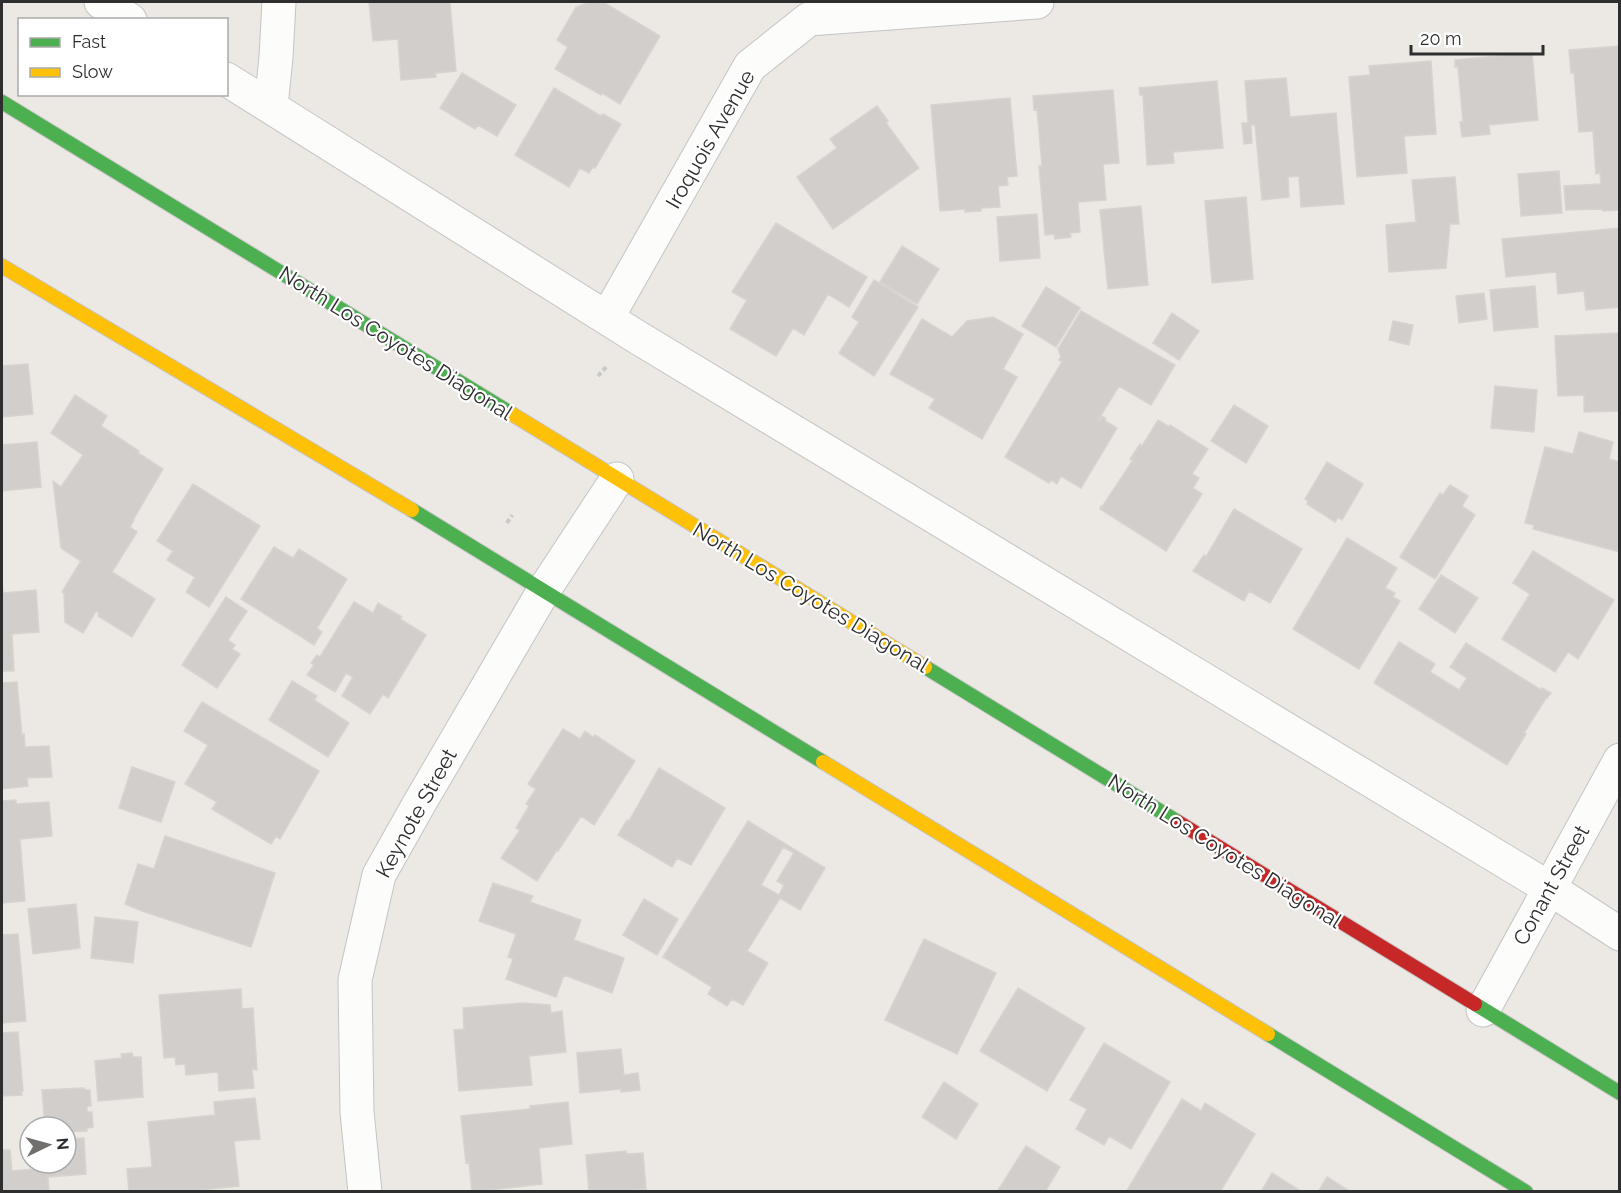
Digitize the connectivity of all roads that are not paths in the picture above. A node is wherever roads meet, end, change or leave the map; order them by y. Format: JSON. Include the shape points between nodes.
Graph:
{"nodes":[{"id":1,"x":101,"y":2,"type":"edge"},
{"id":2,"x":279,"y":2,"type":"edge"},
{"id":3,"x":1037,"y":2,"type":"edge"},
{"id":4,"x":127,"y":18,"type":"edge"},
{"id":5,"x":228,"y":80,"type":"edge"},
{"id":6,"x":2,"y":102,"type":"edge"},
{"id":7,"x":271,"y":106,"type":"junction"},
{"id":8,"x":2,"y":266,"type":"edge"},
{"id":9,"x":607,"y":318,"type":"junction"},
{"id":10,"x":617,"y":478,"type":"junction"},
{"id":11,"x":544,"y":590,"type":"junction"},
{"id":12,"x":1620,"y":760,"type":"edge"},
{"id":13,"x":1549,"y":888,"type":"junction"},
{"id":14,"x":1620,"y":934,"type":"edge"},
{"id":15,"x":1483,"y":1010,"type":"junction"},
{"id":16,"x":1620,"y":1093,"type":"edge"},
{"id":17,"x":365,"y":1191,"type":"edge"},
{"id":18,"x":1526,"y":1191,"type":"edge"}],
"edges":[{"from":1,"to":4,"type":"street"},
{"from":2,"to":7,"type":"street"},
{"from":3,"to":9,"type":"street","name":"Iroquois Avenue","via":[[809,19],[750,66]]},
{"from":5,"to":7,"type":"street"},
{"from":6,"to":10,"type":"main road","name":"North Los Coyotes Diagonal"},
{"from":7,"to":9,"type":"street"},
{"from":8,"to":11,"type":"main road"},
{"from":9,"to":13,"type":"street"},
{"from":10,"to":11,"type":"street","name":"Keynote Street"},
{"from":10,"to":15,"type":"main road","name":"North Los Coyotes Diagonal"},
{"from":11,"to":17,"type":"street","name":"Keynote Street","via":[[379,875],[355,980],[357,1112]]},
{"from":11,"to":18,"type":"main road"},
{"from":12,"to":13,"type":"street","name":"Conant Street"},
{"from":13,"to":14,"type":"street"},
{"from":13,"to":15,"type":"street","name":"Conant Street"},
{"from":15,"to":16,"type":"main road","name":"North Los Coyotes Diagonal"}]}
